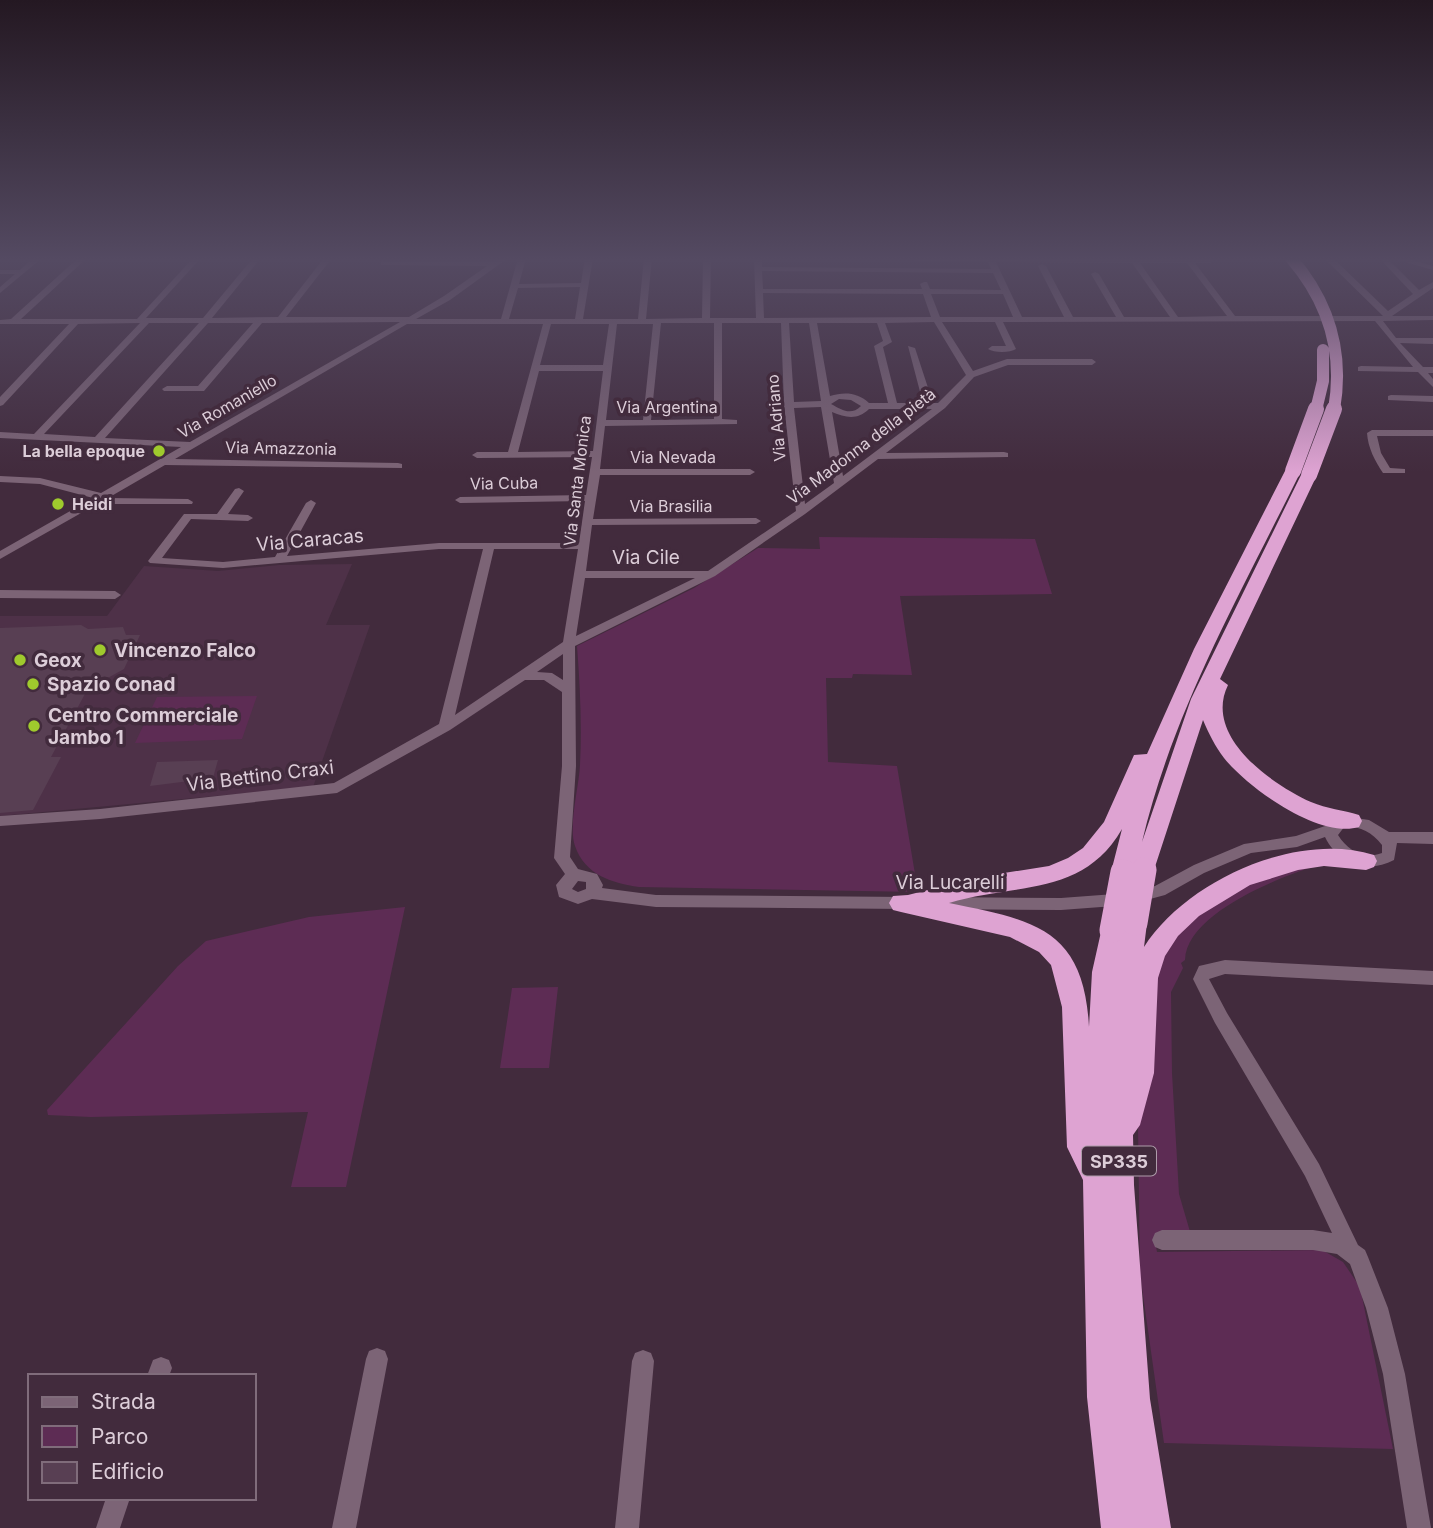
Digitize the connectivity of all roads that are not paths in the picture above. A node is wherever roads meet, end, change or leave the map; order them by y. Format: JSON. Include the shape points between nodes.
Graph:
{"nodes":[{"id":1,"x":68,"y":329,"type":"edge"},
{"id":2,"x":135,"y":329,"type":"edge"},
{"id":3,"x":198,"y":329,"type":"edge"},
{"id":4,"x":252,"y":329,"type":"edge"},
{"id":5,"x":399,"y":329,"type":"edge"},
{"id":6,"x":545,"y":329,"type":"edge"},
{"id":7,"x":612,"y":329,"type":"edge"},
{"id":8,"x":656,"y":329,"type":"edge"},
{"id":9,"x":718,"y":329,"type":"edge"},
{"id":10,"x":785,"y":329,"type":"edge"},
{"id":11,"x":814,"y":329,"type":"edge"},
{"id":12,"x":883,"y":329,"type":"edge"},
{"id":13,"x":942,"y":329,"type":"edge"},
{"id":14,"x":1002,"y":329,"type":"edge"},
{"id":15,"x":1319,"y":329,"type":"edge"},
{"id":16,"x":1331,"y":329,"type":"edge"},
{"id":17,"x":1390,"y":329,"type":"edge"},
{"id":18,"x":1393,"y":340,"type":"junction"},
{"id":19,"x":1433,"y":341,"type":"edge"},
{"id":20,"x":911,"y":348,"type":"dead end"},
{"id":21,"x":992,"y":349,"type":"dead end"},
{"id":22,"x":1092,"y":362,"type":"dead end"},
{"id":23,"x":535,"y":368,"type":"junction"},
{"id":24,"x":609,"y":369,"type":"junction"},
{"id":25,"x":1361,"y":369,"type":"dead end"},
{"id":26,"x":1419,"y":370,"type":"junction"},
{"id":27,"x":1433,"y":370,"type":"edge"},
{"id":28,"x":971,"y":375,"type":"junction"},
{"id":29,"x":1433,"y":384,"type":"edge"},
{"id":30,"x":167,"y":389,"type":"dead end"},
{"id":31,"x":1391,"y":398,"type":"dead end"},
{"id":32,"x":1433,"y":399,"type":"edge"},
{"id":33,"x":0,"y":403,"type":"edge"},
{"id":34,"x":789,"y":405,"type":"junction"},
{"id":35,"x":826,"y":405,"type":"junction"},
{"id":36,"x":893,"y":405,"type":"junction"},
{"id":37,"x":929,"y":405,"type":"junction"},
{"id":38,"x":942,"y":405,"type":"junction"},
{"id":39,"x":866,"y":406,"type":"junction"},
{"id":40,"x":647,"y":418,"type":"dead end"},
{"id":41,"x":718,"y":418,"type":"dead end"},
{"id":42,"x":734,"y":422,"type":"dead end"},
{"id":43,"x":600,"y":423,"type":"junction"},
{"id":44,"x":1433,"y":433,"type":"edge"},
{"id":45,"x":0,"y":435,"type":"edge"},
{"id":46,"x":35,"y":438,"type":"junction"},
{"id":47,"x":97,"y":441,"type":"junction"},
{"id":48,"x":191,"y":446,"type":"junction"},
{"id":49,"x":597,"y":454,"type":"junction"},
{"id":50,"x":477,"y":455,"type":"dead end"},
{"id":51,"x":512,"y":455,"type":"junction"},
{"id":52,"x":1004,"y":455,"type":"dead end"},
{"id":53,"x":876,"y":456,"type":"junction"},
{"id":54,"x":163,"y":462,"type":"junction"},
{"id":55,"x":398,"y":466,"type":"dead end"},
{"id":56,"x":1401,"y":471,"type":"dead end"},
{"id":57,"x":595,"y":472,"type":"junction"},
{"id":58,"x":750,"y":472,"type":"dead end"},
{"id":59,"x":1301,"y":473,"type":"junction"},
{"id":60,"x":0,"y":479,"type":"edge"},
{"id":61,"x":839,"y":484,"type":"junction"},
{"id":62,"x":239,"y":491,"type":"dead end"},
{"id":63,"x":591,"y":498,"type":"junction"},
{"id":64,"x":99,"y":499,"type":"junction"},
{"id":65,"x":460,"y":500,"type":"dead end"},
{"id":66,"x":188,"y":502,"type":"dead end"},
{"id":67,"x":311,"y":503,"type":"dead end"},
{"id":68,"x":801,"y":512,"type":"junction"},
{"id":69,"x":220,"y":517,"type":"junction"},
{"id":70,"x":248,"y":518,"type":"dead end"},
{"id":71,"x":587,"y":522,"type":"junction"},
{"id":72,"x":756,"y":522,"type":"dead end"},
{"id":73,"x":489,"y":546,"type":"junction"},
{"id":74,"x":585,"y":547,"type":"junction"},
{"id":75,"x":0,"y":556,"type":"edge"},
{"id":76,"x":279,"y":560,"type":"junction"},
{"id":77,"x":711,"y":574,"type":"junction"},
{"id":78,"x":580,"y":575,"type":"junction"},
{"id":79,"x":0,"y":594,"type":"edge"},
{"id":80,"x":115,"y":595,"type":"dead end"},
{"id":81,"x":1243,"y":612,"type":"junction"},
{"id":82,"x":569,"y":644,"type":"junction"},
{"id":83,"x":524,"y":676,"type":"junction"},
{"id":84,"x":568,"y":690,"type":"junction"},
{"id":85,"x":445,"y":727,"type":"junction"},
{"id":86,"x":1166,"y":735,"type":"junction"},
{"id":87,"x":0,"y":821,"type":"edge"},
{"id":88,"x":1342,"y":825,"type":"junction"},
{"id":89,"x":1386,"y":837,"type":"junction"},
{"id":90,"x":1433,"y":838,"type":"edge"},
{"id":91,"x":1297,"y":841,"type":"junction"},
{"id":92,"x":1339,"y":848,"type":"junction"},
{"id":93,"x":1366,"y":861,"type":"junction"},
{"id":94,"x":1134,"y":871,"type":"junction"},
{"id":95,"x":901,"y":903,"type":"junction"},
{"id":96,"x":1124,"y":926,"type":"junction"},
{"id":97,"x":1433,"y":978,"type":"edge"},
{"id":98,"x":1119,"y":1150,"type":"junction"},
{"id":99,"x":1097,"y":1179,"type":"junction"},
{"id":100,"x":1162,"y":1240,"type":"dead end"},
{"id":101,"x":1351,"y":1252,"type":"junction"},
{"id":102,"x":1101,"y":1292,"type":"junction"},
{"id":103,"x":377,"y":1359,"type":"dead end"},
{"id":104,"x":643,"y":1361,"type":"dead end"},
{"id":105,"x":1118,"y":1398,"type":"junction"},
{"id":106,"x":117,"y":1500,"type":"edge"},
{"id":107,"x":108,"y":1528,"type":"edge"},
{"id":108,"x":344,"y":1528,"type":"edge"},
{"id":109,"x":627,"y":1528,"type":"edge"},
{"id":110,"x":1109,"y":1528,"type":"edge"},
{"id":111,"x":1119,"y":1528,"type":"edge"},
{"id":112,"x":1153,"y":1528,"type":"edge"},
{"id":113,"x":1419,"y":1528,"type":"edge"}],
"edges":[{"from":1,"to":33,"type":"street"},
{"from":2,"to":46,"type":"street"},
{"from":3,"to":47,"type":"street"},
{"from":4,"to":30,"type":"street","via":[[201,389]]},
{"from":5,"to":48,"type":"street","name":"Via Romaniello"},
{"from":6,"to":23,"type":"street"},
{"from":7,"to":24,"type":"street","name":"Via Santa Monica"},
{"from":8,"to":40,"type":"street"},
{"from":9,"to":41,"type":"street"},
{"from":10,"to":34,"type":"street","name":"Via Adriano"},
{"from":11,"to":35,"type":"street"},
{"from":12,"to":36,"type":"street","via":[[888,342],[878,346]]},
{"from":13,"to":28,"type":"street"},
{"from":14,"to":21,"type":"street","via":[[1012,349]]},
{"from":15,"to":59,"type":"highway","number":"SP335","bridge":true,"via":[[1324,354],[1316,414]]},
{"from":16,"to":59,"type":"highway","number":"SP335","bridge":true,"via":[[1337,363],[1333,415]]},
{"from":17,"to":18,"type":"street"},
{"from":18,"to":19,"type":"street"},
{"from":18,"to":26,"type":"street"},
{"from":20,"to":37,"type":"street"},
{"from":22,"to":28,"type":"street","via":[[1007,362]]},
{"from":23,"to":24,"type":"street"},
{"from":23,"to":51,"type":"street"},
{"from":24,"to":43,"type":"street","name":"Via Santa Monica"},
{"from":25,"to":26,"type":"street"},
{"from":26,"to":27,"type":"street"},
{"from":26,"to":29,"type":"street"},
{"from":28,"to":38,"type":"street","name":"Via Madonna della pietà"},
{"from":31,"to":32,"type":"street"},
{"from":34,"to":35,"type":"street"},
{"from":34,"to":68,"type":"street","name":"Via Adriano"},
{"from":35,"to":39,"type":"street","via":[[832,411],[850,414]]},
{"from":35,"to":39,"type":"street","via":[[845,396],[862,400]]},
{"from":35,"to":61,"type":"street"},
{"from":36,"to":37,"type":"street"},
{"from":36,"to":39,"type":"street"},
{"from":37,"to":38,"type":"street"},
{"from":38,"to":53,"type":"street","name":"Via Madonna della pietà"},
{"from":42,"to":43,"type":"street","name":"Via Argentina"},
{"from":43,"to":49,"type":"street","name":"Via Santa Monica"},
{"from":44,"to":56,"type":"street","via":[[1371,433],[1387,471]]},
{"from":45,"to":46,"type":"street"},
{"from":46,"to":47,"type":"street"},
{"from":47,"to":48,"type":"street"},
{"from":48,"to":54,"type":"street","name":"Via Romaniello"},
{"from":49,"to":51,"type":"street"},
{"from":49,"to":57,"type":"street","name":"Via Santa Monica"},
{"from":50,"to":51,"type":"street"},
{"from":52,"to":53,"type":"street"},
{"from":53,"to":61,"type":"street","name":"Via Madonna della pietà"},
{"from":54,"to":55,"type":"street","name":"Via Amazzonia"},
{"from":54,"to":64,"type":"street","name":"Via Romaniello"},
{"from":57,"to":58,"type":"street","name":"Via Nevada"},
{"from":57,"to":63,"type":"street","name":"Via Santa Monica"},
{"from":59,"to":81,"type":"highway","number":"SP335"},
{"from":59,"to":86,"type":"highway","number":"SP335","via":[[1211,633]]},
{"from":60,"to":64,"type":"street","via":[[51,483]]},
{"from":61,"to":68,"type":"street","name":"Via Madonna della pietà"},
{"from":62,"to":69,"type":"street"},
{"from":63,"to":65,"type":"street","name":"Via Cuba"},
{"from":63,"to":71,"type":"street","name":"Via Santa Monica"},
{"from":64,"to":66,"type":"street"},
{"from":64,"to":75,"type":"street","name":"Via Romaniello"},
{"from":67,"to":76,"type":"street"},
{"from":68,"to":77,"type":"street","name":"Via Madonna della pietà"},
{"from":69,"to":70,"type":"street","name":"Via Caracas"},
{"from":69,"to":76,"type":"street","name":"Via Caracas","via":[[188,516],[154,561],[223,565]]},
{"from":71,"to":72,"type":"street","name":"Via Brasilia"},
{"from":71,"to":74,"type":"street","name":"Via Santa Monica"},
{"from":73,"to":74,"type":"street","name":"Via Caracas"},
{"from":73,"to":76,"type":"street","name":"Via Caracas"},
{"from":73,"to":85,"type":"street"},
{"from":74,"to":78,"type":"street","name":"Via Santa Monica"},
{"from":77,"to":78,"type":"street","name":"Via Cile"},
{"from":77,"to":82,"type":"street","name":"Via Madonna della pietà"},
{"from":78,"to":82,"type":"street","name":"Via Santa Monica"},
{"from":79,"to":80,"type":"street"},
{"from":81,"to":88,"type":"highway","via":[[1240,632],[1211,701],[1216,727],[1228,749],[1257,778],[1288,800]]},
{"from":81,"to":94,"type":"highway","number":"SP335","via":[[1201,699]]},
{"from":82,"to":83,"type":"street","name":"Via Bettino Craxi"},
{"from":82,"to":84,"type":"street","name":"Via Lucarelli"},
{"from":83,"to":84,"type":"street","via":[[547,676]]},
{"from":83,"to":85,"type":"street","name":"Via Bettino Craxi"},
{"from":84,"to":95,"type":"street","name":"Via Lucarelli","via":[[569,766],[562,858],[574,875],[592,878],[592,893],[656,901]]},
{"from":85,"to":87,"type":"street","name":"Via Bettino Craxi","via":[[327,790]]},
{"from":86,"to":94,"type":"highway","number":"SP335","via":[[1138,809]]},
{"from":86,"to":95,"type":"highway","via":[[1146,748],[1120,814],[1093,854],[1058,872]]},
{"from":88,"to":89,"type":"street","via":[[1370,825]]},
{"from":88,"to":91,"type":"street","name":"Via Lucarelli"},
{"from":88,"to":92,"type":"street","via":[[1331,835]]},
{"from":89,"to":90,"type":"street"},
{"from":89,"to":93,"type":"street","via":[[1389,856]]},
{"from":91,"to":92,"type":"street","name":"Via Lucarelli"},
{"from":91,"to":95,"type":"street","name":"Via Lucarelli","via":[[1249,848],[1158,891],[1128,899],[1061,904]]},
{"from":92,"to":93,"type":"street","name":"Via Lucarelli"},
{"from":93,"to":98,"type":"highway","via":[[1326,856],[1245,876],[1193,907],[1161,936],[1145,976],[1140,1075]]},
{"from":94,"to":96,"type":"highway","number":"SP335","bridge":true},
{"from":95,"to":99,"type":"highway","via":[[1019,930],[1048,945],[1062,961],[1075,1007],[1081,1147]]},
{"from":96,"to":98,"type":"highway","number":"SP335"},
{"from":96,"to":99,"type":"highway","number":"SP335","via":[[1105,972]]},
{"from":97,"to":101,"type":"street","via":[[1225,967],[1205,971],[1201,979],[1312,1170]]},
{"from":98,"to":105,"type":"highway","number":"SP335"},
{"from":99,"to":102,"type":"highway","number":"SP335"},
{"from":100,"to":101,"type":"street","via":[[1313,1240],[1342,1245]]},
{"from":101,"to":113,"type":"street","via":[[1358,1257],[1377,1308],[1394,1374]]},
{"from":102,"to":105,"type":"highway","number":"SP335"},
{"from":102,"to":110,"type":"highway","number":"SP335","via":[[1091,1329]]},
{"from":103,"to":108,"type":"street"},
{"from":104,"to":109,"type":"street"},
{"from":105,"to":111,"type":"highway","number":"SP335"},
{"from":105,"to":112,"type":"highway","number":"SP335"},
{"from":106,"to":107,"type":"street"}]}
